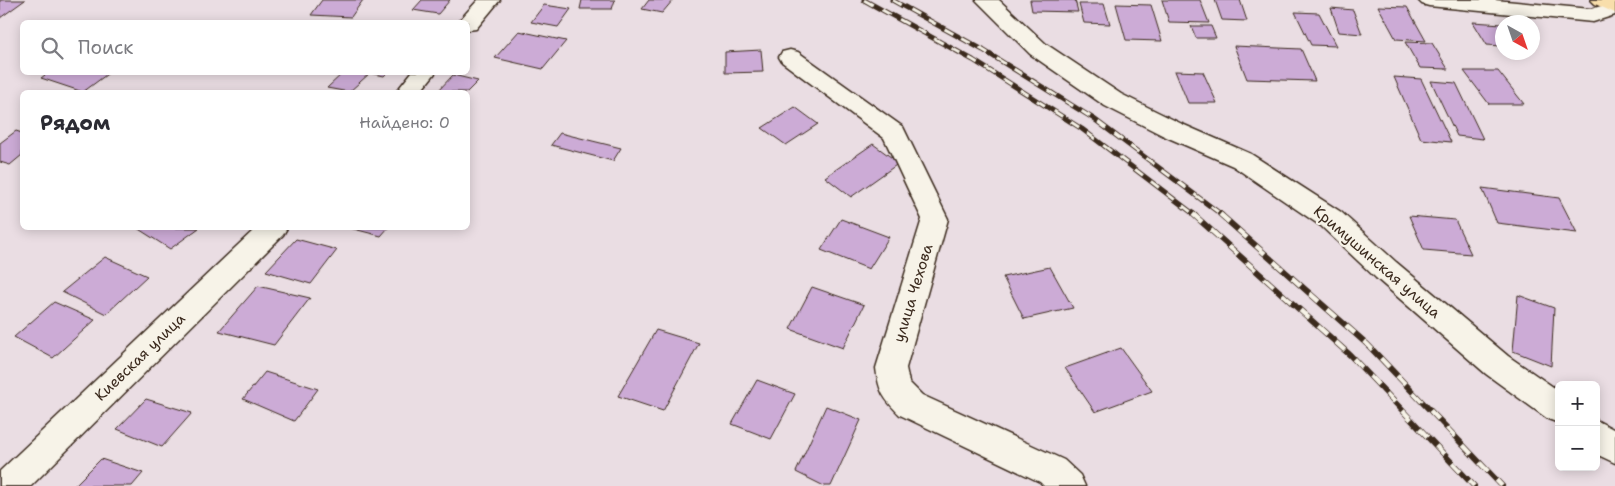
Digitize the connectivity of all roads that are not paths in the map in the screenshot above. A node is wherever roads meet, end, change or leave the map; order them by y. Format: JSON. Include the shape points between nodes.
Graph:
{"nodes":[{"id":1,"x":489,"y":0,"type":"edge"},
{"id":2,"x":987,"y":0,"type":"edge"},
{"id":3,"x":1428,"y":0,"type":"edge"},
{"id":4,"x":1602,"y":0,"type":"edge"},
{"id":5,"x":1615,"y":7,"type":"edge"},
{"id":6,"x":470,"y":22,"type":"edge"},
{"id":7,"x":790,"y":58,"type":"dead end"},
{"id":8,"x":422,"y":75,"type":"edge"},
{"id":9,"x":409,"y":90,"type":"edge"},
{"id":10,"x":270,"y":230,"type":"edge"},
{"id":11,"x":1555,"y":405,"type":"edge"},
{"id":12,"x":1600,"y":438,"type":"edge"},
{"id":13,"x":1615,"y":448,"type":"edge"},
{"id":14,"x":8,"y":486,"type":"edge"},
{"id":15,"x":1068,"y":486,"type":"edge"}],
"edges":[{"from":1,"to":6,"type":"street"},
{"from":2,"to":11,"type":"street","name":"Кримушинская улица","via":[[1038,49],[1113,100],[1242,160],[1331,219],[1497,365]]},
{"from":3,"to":5,"type":"street","via":[[1593,16]]},
{"from":4,"to":5,"type":"main road"},
{"from":7,"to":15,"type":"street","name":"улица Чехова","via":[[894,133],[935,219],[891,368],[894,388],[911,405],[1052,471]]},
{"from":8,"to":9,"type":"street"},
{"from":10,"to":14,"type":"street","name":"Киевская улица"},
{"from":12,"to":13,"type":"street"}]}
